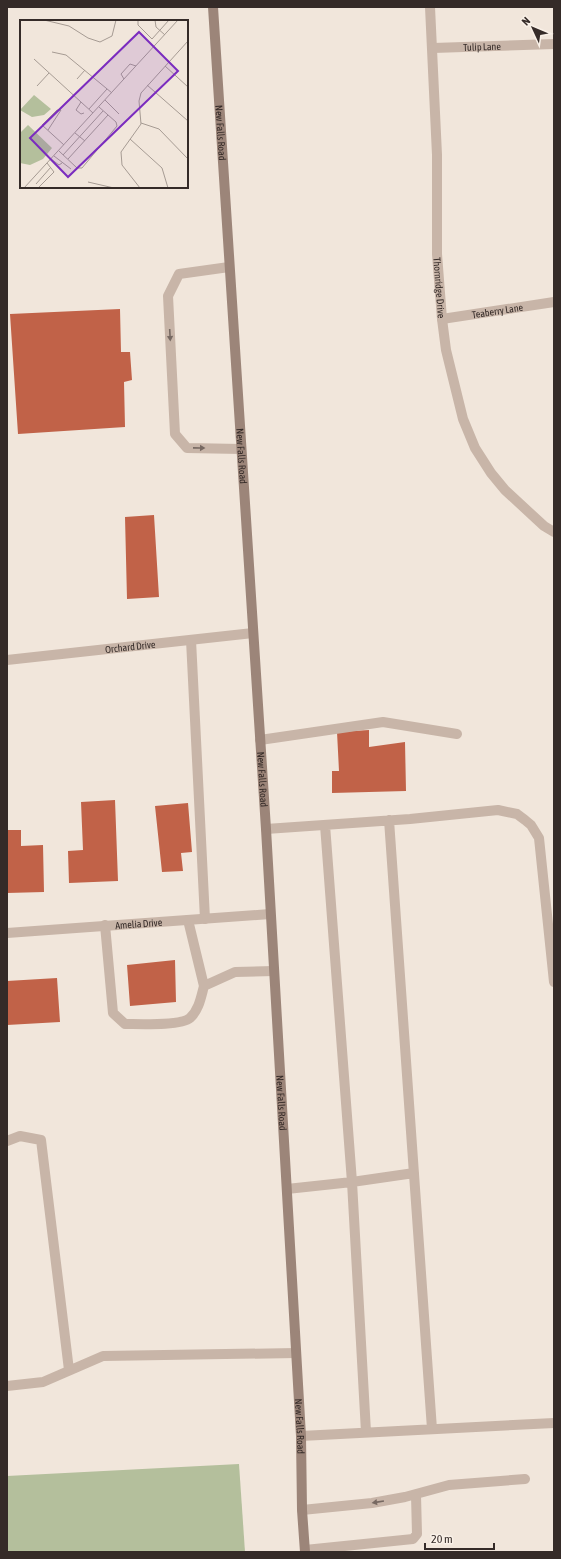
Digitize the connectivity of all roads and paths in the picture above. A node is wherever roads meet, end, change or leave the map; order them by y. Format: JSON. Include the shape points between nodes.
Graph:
{"nodes":[{"id":1,"x":212,"y":7,"type":"edge"},
{"id":2,"x":430,"y":7,"type":"edge"},
{"id":3,"x":554,"y":44,"type":"edge"},
{"id":4,"x":433,"y":48,"type":"junction"},
{"id":5,"x":229,"y":267,"type":"junction"},
{"id":6,"x":554,"y":302,"type":"edge"},
{"id":7,"x":442,"y":319,"type":"junction"},
{"id":8,"x":241,"y":449,"type":"junction"},
{"id":9,"x":554,"y":532,"type":"edge"},
{"id":10,"x":253,"y":633,"type":"junction"},
{"id":11,"x":191,"y":640,"type":"junction"},
{"id":12,"x":7,"y":660,"type":"edge"},
{"id":13,"x":457,"y":734,"type":"dead end"},
{"id":14,"x":260,"y":740,"type":"junction"},
{"id":15,"x":389,"y":820,"type":"junction"},
{"id":16,"x":325,"y":825,"type":"junction"},
{"id":17,"x":266,"y":829,"type":"junction"},
{"id":18,"x":270,"y":914,"type":"junction"},
{"id":19,"x":205,"y":919,"type":"junction"},
{"id":20,"x":188,"y":920,"type":"junction"},
{"id":21,"x":105,"y":926,"type":"junction"},
{"id":22,"x":7,"y":933,"type":"edge"},
{"id":23,"x":274,"y":971,"type":"junction"},
{"id":24,"x":554,"y":982,"type":"edge"},
{"id":25,"x":204,"y":986,"type":"junction"},
{"id":26,"x":7,"y":1141,"type":"edge"},
{"id":27,"x":414,"y":1173,"type":"junction"},
{"id":28,"x":352,"y":1182,"type":"junction"},
{"id":29,"x":286,"y":1189,"type":"junction"},
{"id":30,"x":296,"y":1353,"type":"junction"},
{"id":31,"x":70,"y":1370,"type":"junction"},
{"id":32,"x":7,"y":1386,"type":"edge"},
{"id":33,"x":554,"y":1423,"type":"edge"},
{"id":34,"x":432,"y":1429,"type":"junction"},
{"id":35,"x":366,"y":1432,"type":"junction"},
{"id":36,"x":301,"y":1436,"type":"junction"},
{"id":37,"x":525,"y":1479,"type":"dead end"},
{"id":38,"x":416,"y":1495,"type":"junction"},
{"id":39,"x":302,"y":1510,"type":"junction"},
{"id":40,"x":305,"y":1551,"type":"edge"}],
"edges":[{"from":1,"to":5,"type":"main road","name":"New Falls Road"},
{"from":2,"to":4,"type":"street","name":"Thornridge Drive"},
{"from":3,"to":4,"type":"street","name":"Tulip Lane"},
{"from":4,"to":7,"type":"street","name":"Thornridge Drive","via":[[437,254]]},
{"from":5,"to":8,"type":"main road","name":"New Falls Road"},
{"from":5,"to":8,"type":"street","one_way":true,"via":[[179,274],[168,296],[175,434],[187,448]]},
{"from":6,"to":7,"type":"street","name":"Teaberry Lane"},
{"from":7,"to":9,"type":"street","name":"Thornridge Drive","via":[[446,350],[461,411],[475,448],[505,490]]},
{"from":8,"to":10,"type":"main road","name":"New Falls Road"},
{"from":10,"to":11,"type":"street","name":"Orchard Drive"},
{"from":10,"to":14,"type":"main road","name":"New Falls Road"},
{"from":11,"to":12,"type":"street","name":"Orchard Drive"},
{"from":11,"to":19,"type":"street"},
{"from":13,"to":14,"type":"street","via":[[383,722]]},
{"from":14,"to":17,"type":"main road","name":"New Falls Road"},
{"from":15,"to":16,"type":"street"},
{"from":15,"to":24,"type":"street","via":[[498,810],[517,814],[525,820],[539,838]]},
{"from":15,"to":27,"type":"street"},
{"from":16,"to":17,"type":"street"},
{"from":16,"to":28,"type":"street"},
{"from":17,"to":18,"type":"main road","name":"New Falls Road"},
{"from":18,"to":19,"type":"street","name":"Amelia Drive"},
{"from":18,"to":23,"type":"main road","name":"New Falls Road"},
{"from":19,"to":20,"type":"street","name":"Amelia Drive"},
{"from":20,"to":21,"type":"street","name":"Amelia Drive"},
{"from":20,"to":25,"type":"street"},
{"from":21,"to":22,"type":"street","name":"Amelia Drive"},
{"from":21,"to":25,"type":"street","via":[[113,1014],[125,1024],[176,1023],[190,1018],[199,1005]]},
{"from":23,"to":25,"type":"street","via":[[235,972]]},
{"from":23,"to":29,"type":"main road","name":"New Falls Road"},
{"from":26,"to":31,"type":"street","via":[[20,1136],[41,1140]]},
{"from":27,"to":28,"type":"street"},
{"from":27,"to":34,"type":"street"},
{"from":28,"to":29,"type":"street"},
{"from":28,"to":35,"type":"street"},
{"from":29,"to":30,"type":"main road","name":"New Falls Road"},
{"from":30,"to":31,"type":"street","via":[[103,1356]]},
{"from":30,"to":36,"type":"main road","name":"New Falls Road"},
{"from":31,"to":32,"type":"street","via":[[43,1382]]},
{"from":33,"to":34,"type":"street"},
{"from":34,"to":35,"type":"street"},
{"from":35,"to":36,"type":"street"},
{"from":36,"to":39,"type":"main road","name":"New Falls Road"},
{"from":37,"to":38,"type":"street","via":[[449,1485]]},
{"from":38,"to":39,"type":"street","one_way":true},
{"from":38,"to":40,"type":"street","via":[[417,1534],[413,1539]]},
{"from":39,"to":40,"type":"main road","name":"New Falls Road"}]}
